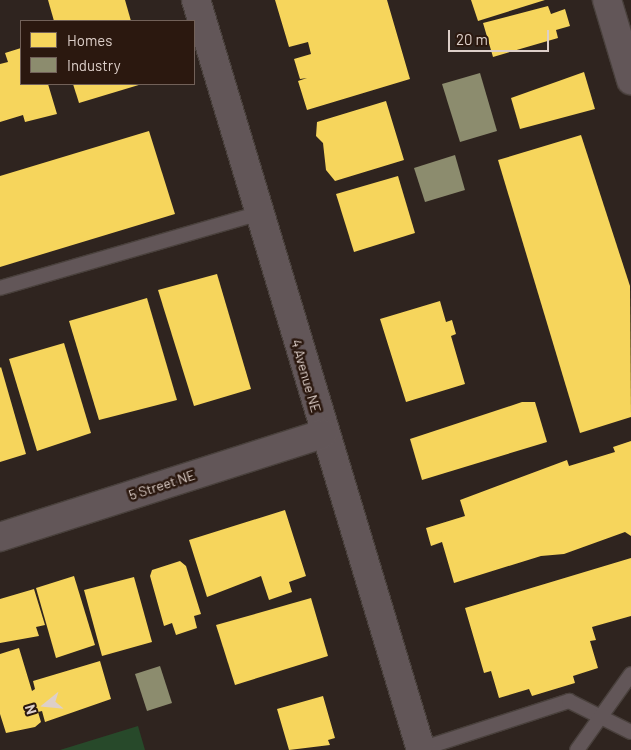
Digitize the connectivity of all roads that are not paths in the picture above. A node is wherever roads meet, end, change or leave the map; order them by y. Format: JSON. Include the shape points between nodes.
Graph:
{"nodes":[{"id":1,"x":196,"y":0,"type":"edge"},
{"id":2,"x":606,"y":0,"type":"edge"},
{"id":3,"x":631,"y":80,"type":"edge"},
{"id":4,"x":259,"y":213,"type":"junction"},
{"id":5,"x":0,"y":288,"type":"edge"},
{"id":6,"x":323,"y":434,"type":"junction"},
{"id":7,"x":0,"y":537,"type":"edge"},
{"id":8,"x":631,"y":674,"type":"edge"},
{"id":9,"x":602,"y":715,"type":"junction"},
{"id":10,"x":631,"y":732,"type":"edge"},
{"id":11,"x":421,"y":749,"type":"edge"},
{"id":12,"x":577,"y":750,"type":"edge"}],
"edges":[{"from":1,"to":4,"type":"street","name":"4 Avenue NE"},
{"from":2,"to":3,"type":"street"},
{"from":4,"to":5,"type":"lane"},
{"from":4,"to":6,"type":"street","name":"4 Avenue NE"},
{"from":6,"to":7,"type":"street","name":"5 Street NE"},
{"from":6,"to":11,"type":"street","name":"4 Avenue NE"},
{"from":8,"to":9,"type":"lane"},
{"from":9,"to":10,"type":"lane"},
{"from":9,"to":11,"type":"lane","via":[[569,701]]},
{"from":9,"to":12,"type":"lane"}]}
